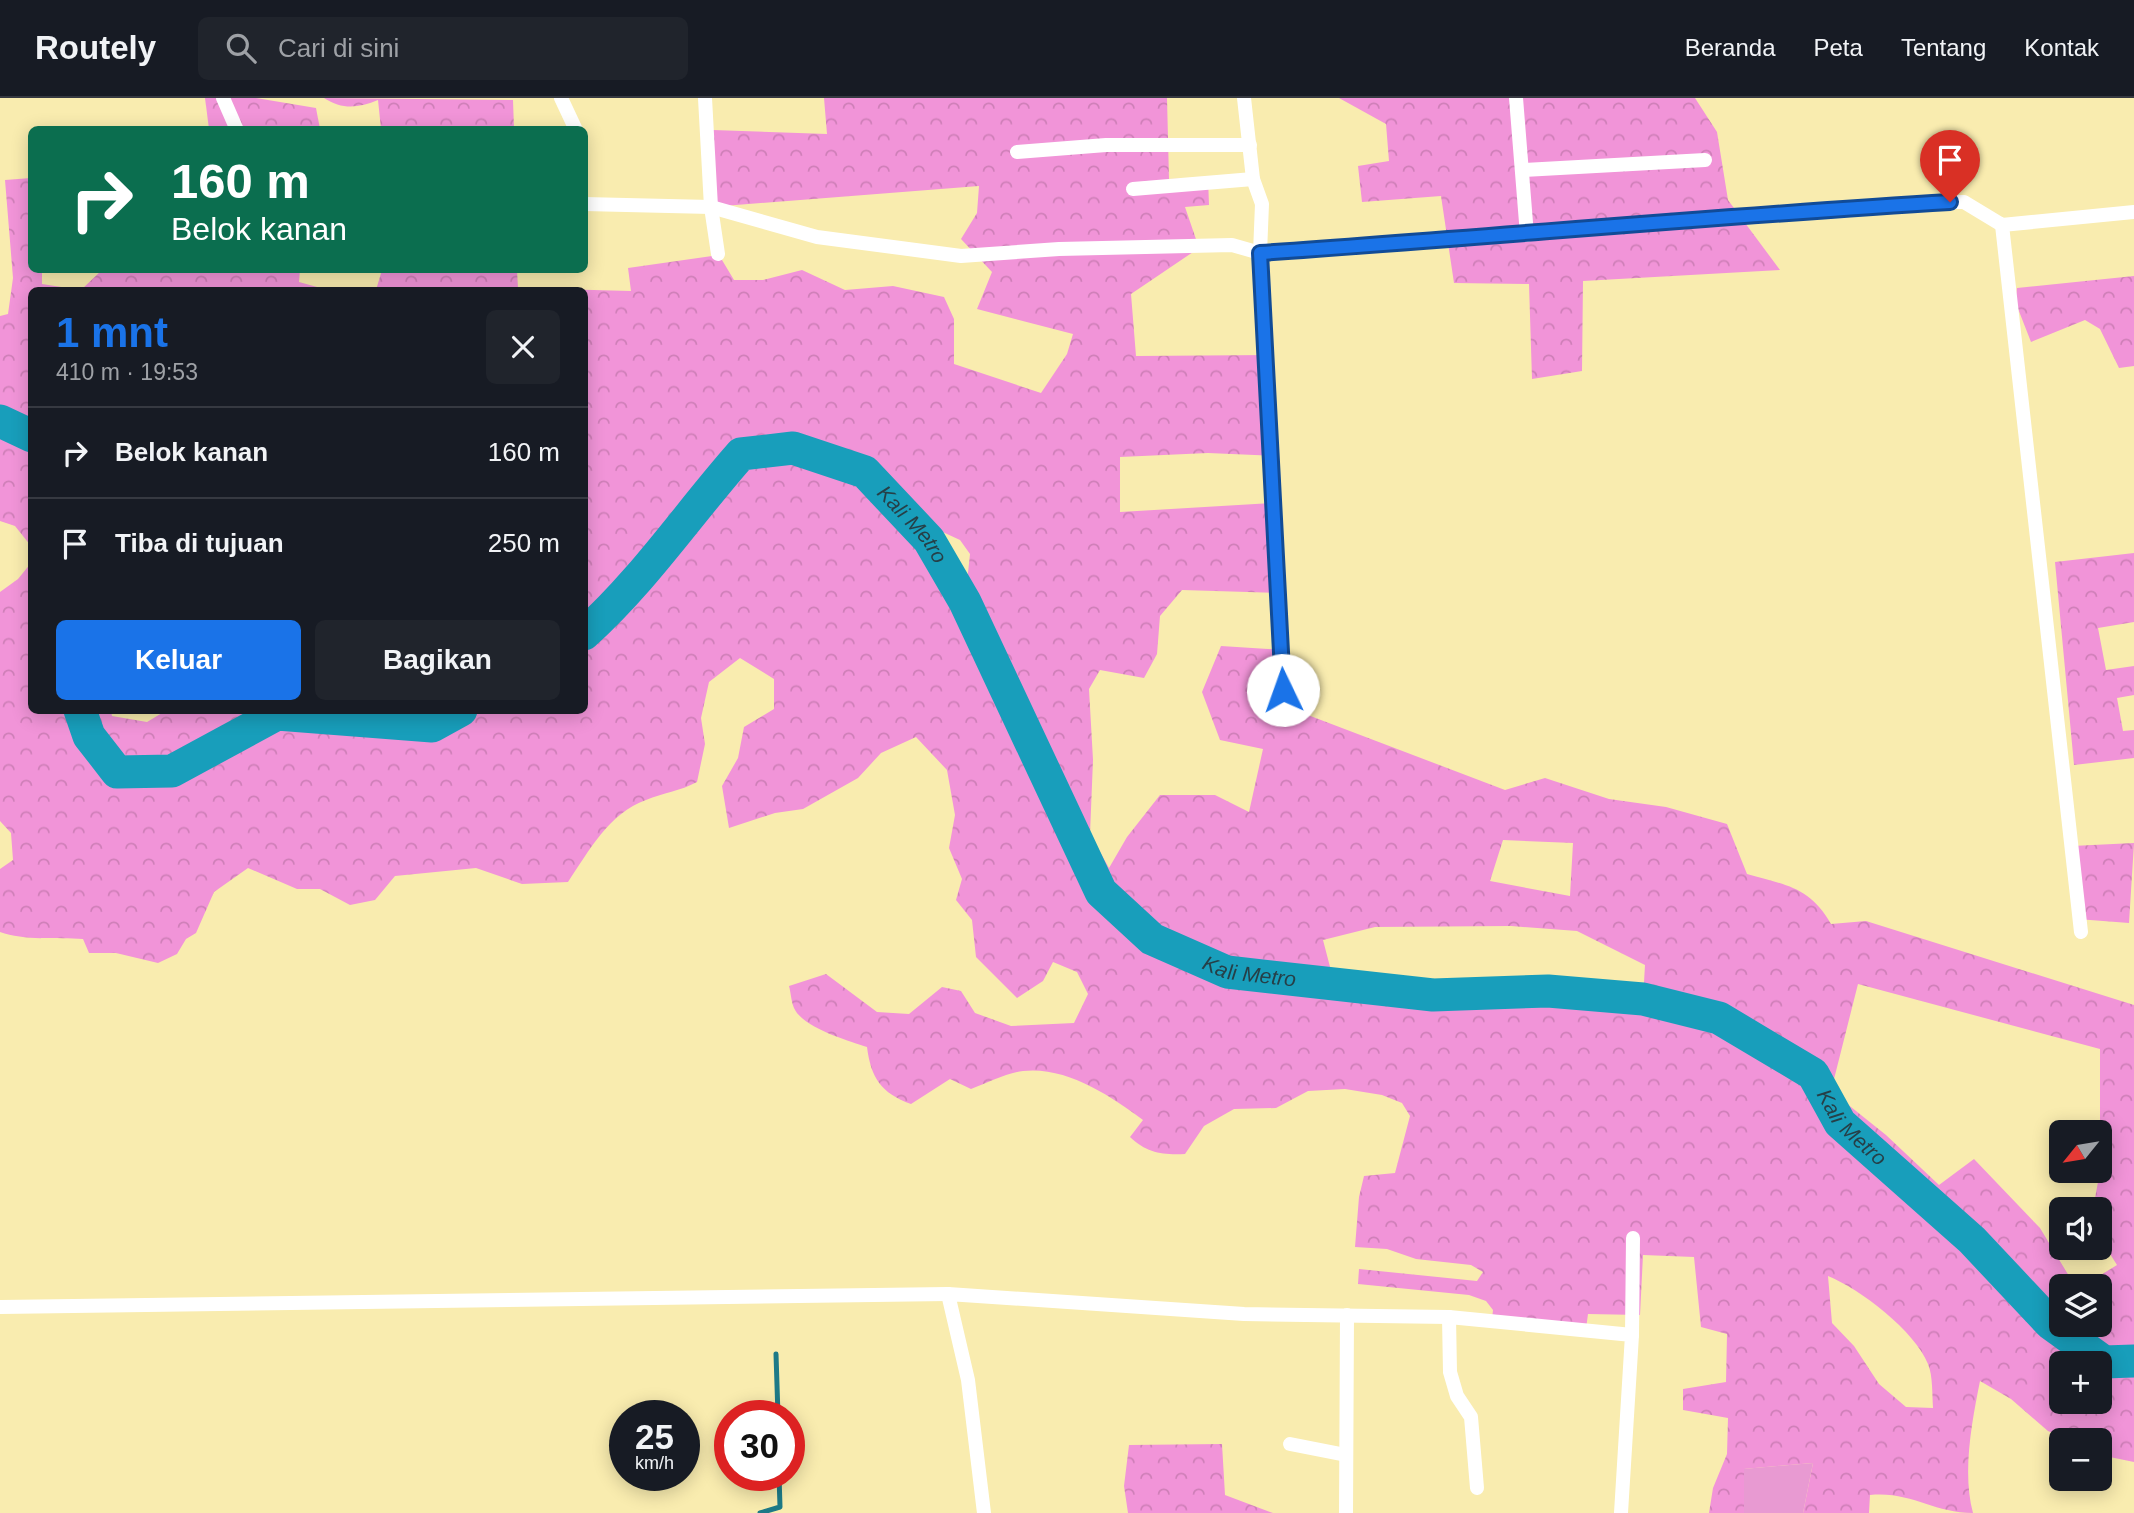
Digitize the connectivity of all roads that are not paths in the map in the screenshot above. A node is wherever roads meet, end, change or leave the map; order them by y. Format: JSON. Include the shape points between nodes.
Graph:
{"nodes":[{"id":1,"x":223,"y":98,"type":"edge"},
{"id":2,"x":561,"y":98,"type":"edge"},
{"id":3,"x":705,"y":98,"type":"edge"},
{"id":4,"x":1244,"y":98,"type":"edge"},
{"id":5,"x":1516,"y":98,"type":"edge"},
{"id":6,"x":235,"y":126,"type":"edge"},
{"id":7,"x":574,"y":126,"type":"edge"},
{"id":8,"x":1250,"y":145,"type":"junction"},
{"id":9,"x":1017,"y":152,"type":"dead end"},
{"id":10,"x":1705,"y":160,"type":"dead end"},
{"id":11,"x":1523,"y":170,"type":"junction"},
{"id":12,"x":1253,"y":179,"type":"junction"},
{"id":13,"x":1133,"y":189,"type":"dead end"},
{"id":14,"x":588,"y":204,"type":"edge"},
{"id":15,"x":711,"y":207,"type":"junction"},
{"id":16,"x":2134,"y":212,"type":"edge"},
{"id":17,"x":2002,"y":225,"type":"junction"},
{"id":18,"x":1527,"y":235,"type":"junction"},
{"id":19,"x":1260,"y":253,"type":"junction"},
{"id":20,"x":718,"y":254,"type":"dead end"},
{"id":21,"x":1283,"y":690,"type":"dead end"},
{"id":22,"x":2081,"y":932,"type":"dead end"},
{"id":23,"x":1633,"y":1238,"type":"dead end"},
{"id":24,"x":948,"y":1294,"type":"junction"},
{"id":25,"x":0,"y":1307,"type":"edge"},
{"id":26,"x":1347,"y":1315,"type":"junction"},
{"id":27,"x":1449,"y":1317,"type":"junction"},
{"id":28,"x":1632,"y":1335,"type":"junction"},
{"id":29,"x":1290,"y":1444,"type":"dead end"},
{"id":30,"x":1346,"y":1455,"type":"junction"},
{"id":31,"x":1477,"y":1488,"type":"dead end"},
{"id":32,"x":984,"y":1513,"type":"edge"},
{"id":33,"x":1346,"y":1513,"type":"edge"},
{"id":34,"x":1621,"y":1513,"type":"edge"}],
"edges":[{"from":1,"to":6,"type":"street"},
{"from":2,"to":7,"type":"street"},
{"from":3,"to":15,"type":"street"},
{"from":4,"to":8,"type":"street"},
{"from":5,"to":11,"type":"street"},
{"from":8,"to":9,"type":"street","via":[[1105,145]]},
{"from":8,"to":12,"type":"street"},
{"from":10,"to":11,"type":"street"},
{"from":11,"to":18,"type":"street"},
{"from":12,"to":13,"type":"street"},
{"from":12,"to":19,"type":"street","via":[[1262,204]]},
{"from":14,"to":15,"type":"street"},
{"from":15,"to":19,"type":"street","via":[[817,237],[948,254],[1231,245]]},
{"from":15,"to":20,"type":"street"},
{"from":16,"to":17,"type":"street"},
{"from":17,"to":18,"type":"street","via":[[1965,202],[1701,217]]},
{"from":17,"to":22,"type":"street"},
{"from":18,"to":19,"type":"street"},
{"from":19,"to":21,"type":"street"},
{"from":23,"to":28,"type":"street"},
{"from":24,"to":25,"type":"street"},
{"from":24,"to":26,"type":"street","via":[[1244,1314]]},
{"from":24,"to":32,"type":"street","via":[[967,1371]]},
{"from":26,"to":27,"type":"street"},
{"from":26,"to":30,"type":"street"},
{"from":27,"to":28,"type":"street"},
{"from":27,"to":31,"type":"street","via":[[1450,1372],[1457,1396],[1471,1417]]},
{"from":28,"to":34,"type":"street"},
{"from":29,"to":30,"type":"street"},
{"from":30,"to":33,"type":"street"}]}
